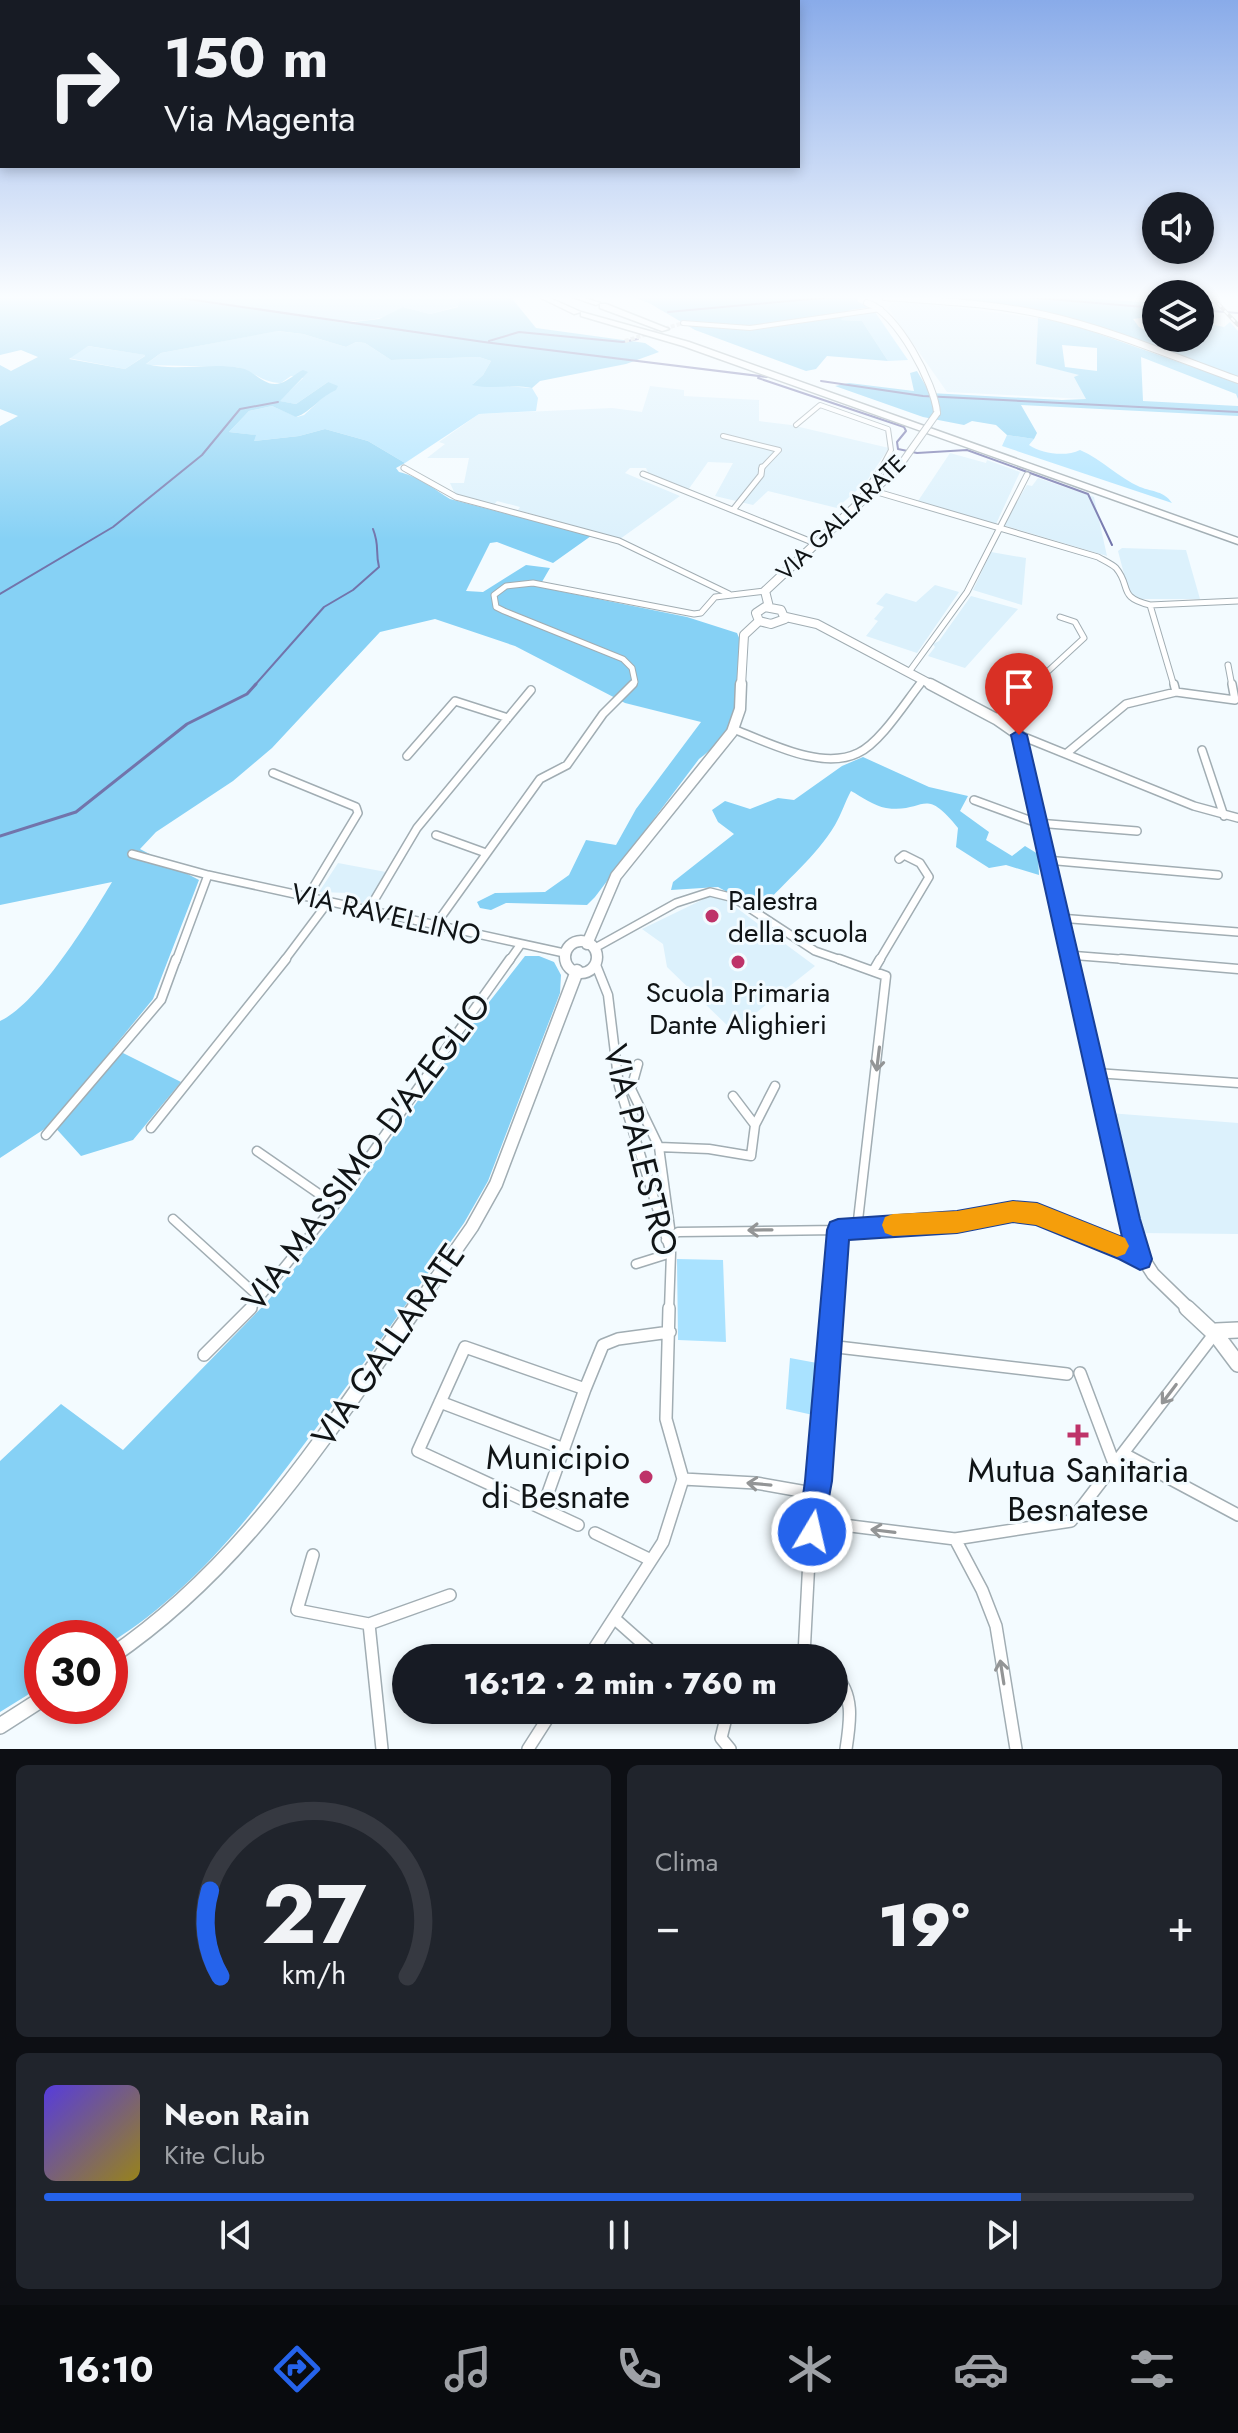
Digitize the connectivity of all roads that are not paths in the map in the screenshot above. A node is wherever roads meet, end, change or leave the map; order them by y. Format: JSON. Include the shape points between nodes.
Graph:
{"nodes":[{"id":1,"x":780,"y":378,"type":"edge"},
{"id":2,"x":804,"y":378,"type":"edge"},
{"id":3,"x":925,"y":378,"type":"edge"},
{"id":4,"x":796,"y":425,"type":"dead end"},
{"id":5,"x":723,"y":436,"type":"dead end"},
{"id":6,"x":404,"y":468,"type":"dead end"},
{"id":7,"x":643,"y":474,"type":"dead end"},
{"id":8,"x":1027,"y":475,"type":"dead end"},
{"id":9,"x":874,"y":491,"type":"junction"},
{"id":10,"x":857,"y":508,"type":"junction"},
{"id":11,"x":733,"y":510,"type":"junction"},
{"id":12,"x":999,"y":528,"type":"junction"},
{"id":13,"x":1238,"y":534,"type":"edge"},
{"id":14,"x":1238,"y":541,"type":"edge"},
{"id":15,"x":817,"y":544,"type":"junction"},
{"id":16,"x":765,"y":591,"type":"junction"},
{"id":17,"x":729,"y":594,"type":"junction"},
{"id":18,"x":1238,"y":601,"type":"edge"},
{"id":19,"x":1150,"y":605,"type":"junction"},
{"id":20,"x":769,"y":607,"type":"junction"},
{"id":21,"x":786,"y":617,"type":"junction"},
{"id":22,"x":1060,"y":617,"type":"dead end"},
{"id":23,"x":759,"y":621,"type":"junction"},
{"id":24,"x":1228,"y":665,"type":"dead end"},
{"id":25,"x":909,"y":672,"type":"junction"},
{"id":26,"x":923,"y":680,"type":"junction"},
{"id":27,"x":531,"y":690,"type":"dead end"},
{"id":28,"x":1176,"y":692,"type":"junction"},
{"id":29,"x":1236,"y":700,"type":"edge"},
{"id":30,"x":508,"y":718,"type":"junction"},
{"id":31,"x":996,"y":719,"type":"junction"},
{"id":32,"x":733,"y":729,"type":"junction"},
{"id":33,"x":1019,"y":735,"type":"junction"},
{"id":34,"x":1202,"y":750,"type":"dead end"},
{"id":35,"x":1067,"y":753,"type":"junction"},
{"id":36,"x":407,"y":756,"type":"dead end"},
{"id":37,"x":273,"y":773,"type":"dead end"},
{"id":38,"x":974,"y":800,"type":"dead end"},
{"id":39,"x":1224,"y":816,"type":"junction"},
{"id":40,"x":1238,"y":818,"type":"edge"},
{"id":41,"x":1037,"y":823,"type":"junction"},
{"id":42,"x":1137,"y":831,"type":"dead end"},
{"id":43,"x":436,"y":835,"type":"dead end"},
{"id":44,"x":486,"y":853,"type":"junction"},
{"id":45,"x":132,"y":854,"type":"dead end"},
{"id":46,"x":899,"y":859,"type":"dead end"},
{"id":47,"x":1046,"y":860,"type":"junction"},
{"id":48,"x":208,"y":875,"type":"junction"},
{"id":49,"x":1218,"y":875,"type":"dead end"},
{"id":50,"x":308,"y":896,"type":"junction"},
{"id":51,"x":329,"y":901,"type":"junction"},
{"id":52,"x":369,"y":909,"type":"junction"},
{"id":53,"x":1059,"y":918,"type":"junction"},
{"id":54,"x":436,"y":924,"type":"junction"},
{"id":55,"x":1238,"y":932,"type":"edge"},
{"id":56,"x":521,"y":944,"type":"junction"},
{"id":57,"x":591,"y":946,"type":"junction"},
{"id":58,"x":564,"y":953,"type":"junction"},
{"id":59,"x":1068,"y":955,"type":"junction"},
{"id":60,"x":596,"y":965,"type":"junction"},
{"id":61,"x":1238,"y":969,"type":"edge"},
{"id":62,"x":577,"y":971,"type":"junction"},
{"id":63,"x":873,"y":971,"type":"junction"},
{"id":64,"x":638,"y":1064,"type":"dead end"},
{"id":65,"x":1096,"y":1073,"type":"junction"},
{"id":66,"x":1238,"y":1083,"type":"edge"},
{"id":67,"x":775,"y":1086,"type":"dead end"},
{"id":68,"x":733,"y":1096,"type":"dead end"},
{"id":69,"x":755,"y":1125,"type":"junction"},
{"id":70,"x":151,"y":1128,"type":"dead end"},
{"id":71,"x":46,"y":1135,"type":"dead end"},
{"id":72,"x":659,"y":1147,"type":"junction"},
{"id":73,"x":257,"y":1151,"type":"dead end"},
{"id":74,"x":335,"y":1205,"type":"junction"},
{"id":75,"x":173,"y":1219,"type":"dead end"},
{"id":76,"x":857,"y":1229,"type":"junction"},
{"id":77,"x":838,"y":1230,"type":"junction"},
{"id":78,"x":666,"y":1238,"type":"junction"},
{"id":79,"x":671,"y":1253,"type":"junction"},
{"id":80,"x":1140,"y":1259,"type":"junction"},
{"id":81,"x":636,"y":1264,"type":"dead end"},
{"id":82,"x":260,"y":1298,"type":"junction"},
{"id":83,"x":1238,"y":1330,"type":"edge"},
{"id":84,"x":1216,"y":1331,"type":"junction"},
{"id":85,"x":670,"y":1332,"type":"junction"},
{"id":86,"x":829,"y":1346,"type":"junction"},
{"id":87,"x":204,"y":1355,"type":"dead end"},
{"id":88,"x":1238,"y":1364,"type":"edge"},
{"id":89,"x":1080,"y":1373,"type":"dead end"},
{"id":90,"x":1067,"y":1374,"type":"dead end"},
{"id":91,"x":585,"y":1389,"type":"junction"},
{"id":92,"x":440,"y":1402,"type":"junction"},
{"id":93,"x":564,"y":1449,"type":"junction"},
{"id":94,"x":1124,"y":1454,"type":"junction"},
{"id":95,"x":1115,"y":1466,"type":"junction"},
{"id":96,"x":683,"y":1479,"type":"junction"},
{"id":97,"x":818,"y":1494,"type":"junction"},
{"id":98,"x":543,"y":1507,"type":"junction"},
{"id":99,"x":1238,"y":1515,"type":"edge"},
{"id":100,"x":811,"y":1521,"type":"junction"},
{"id":101,"x":578,"y":1525,"type":"dead end"},
{"id":102,"x":595,"y":1533,"type":"dead end"},
{"id":103,"x":955,"y":1539,"type":"junction"},
{"id":104,"x":313,"y":1555,"type":"dead end"},
{"id":105,"x":651,"y":1560,"type":"junction"},
{"id":106,"x":450,"y":1595,"type":"dead end"},
{"id":107,"x":615,"y":1619,"type":"junction"},
{"id":108,"x":369,"y":1624,"type":"junction"},
{"id":109,"x":598,"y":1644,"type":"edge"},
{"id":110,"x":643,"y":1644,"type":"edge"},
{"id":111,"x":807,"y":1644,"type":"edge"},
{"id":112,"x":128,"y":1646,"type":"edge"},
{"id":113,"x":848,"y":1702,"type":"edge"},
{"id":114,"x":24,"y":1711,"type":"edge"},
{"id":115,"x":544,"y":1724,"type":"edge"},
{"id":116,"x":724,"y":1724,"type":"edge"},
{"id":117,"x":0,"y":1726,"type":"edge"},
{"id":118,"x":382,"y":1749,"type":"edge"},
{"id":119,"x":528,"y":1749,"type":"edge"},
{"id":120,"x":730,"y":1749,"type":"edge"},
{"id":121,"x":846,"y":1749,"type":"edge"},
{"id":122,"x":1016,"y":1749,"type":"edge"}],
"edges":[{"from":1,"to":14,"type":"highway"},
{"from":2,"to":13,"type":"highway"},
{"from":3,"to":9,"type":"main road","name":"VIA GALLARATE","bridge":true,"via":[[936,396],[937,413],[901,464]]},
{"from":4,"to":10,"type":"street","via":[[820,405],[888,429],[890,456],[861,493]]},
{"from":5,"to":11,"type":"street","via":[[779,450]]},
{"from":6,"to":17,"type":"street","via":[[456,497],[619,541]]},
{"from":7,"to":11,"type":"street"},
{"from":8,"to":12,"type":"street"},
{"from":9,"to":10,"type":"main road","name":"VIA GALLARATE"},
{"from":9,"to":12,"type":"street"},
{"from":10,"to":15,"type":"main road","name":"VIA GALLARATE"},
{"from":11,"to":15,"type":"street"},
{"from":12,"to":19,"type":"street","via":[[1112,564],[1130,600]]},
{"from":12,"to":25,"type":"street","via":[[967,592]]},
{"from":15,"to":16,"type":"main road","name":"VIA GALLARATE"},
{"from":16,"to":17,"type":"street"},
{"from":16,"to":20,"type":"main road","name":"VIA GALLARATE"},
{"from":17,"to":44,"type":"street","via":[[715,597],[694,614],[533,583],[506,586],[494,595],[496,607],[504,611],[623,659],[635,682],[603,714],[567,765],[540,779]]},
{"from":18,"to":19,"type":"street"},
{"from":19,"to":28,"type":"street"},
{"from":20,"to":21,"type":"main road"},
{"from":20,"to":23,"type":"main road","via":[[757,610]]},
{"from":21,"to":23,"type":"main road","via":[[776,624]]},
{"from":21,"to":25,"type":"main road","via":[[817,624]]},
{"from":22,"to":31,"type":"street","via":[[1075,622],[1084,638]]},
{"from":23,"to":32,"type":"main road","via":[[744,635],[740,709]]},
{"from":24,"to":29,"type":"street"},
{"from":25,"to":26,"type":"main road"},
{"from":26,"to":31,"type":"main road"},
{"from":26,"to":32,"type":"street","via":[[860,753],[813,757]]},
{"from":27,"to":30,"type":"street"},
{"from":28,"to":29,"type":"street"},
{"from":28,"to":35,"type":"street","via":[[1126,704]]},
{"from":30,"to":36,"type":"street","via":[[455,701]]},
{"from":30,"to":52,"type":"street","via":[[417,828]]},
{"from":31,"to":33,"type":"main road"},
{"from":32,"to":57,"type":"main road","via":[[616,876]]},
{"from":33,"to":35,"type":"street"},
{"from":33,"to":41,"type":"main road"},
{"from":34,"to":39,"type":"street"},
{"from":35,"to":39,"type":"street"},
{"from":37,"to":50,"type":"street","via":[[356,807],[358,813]]},
{"from":38,"to":41,"type":"street"},
{"from":39,"to":40,"type":"street"},
{"from":41,"to":42,"type":"street"},
{"from":41,"to":47,"type":"main road"},
{"from":43,"to":44,"type":"street"},
{"from":44,"to":54,"type":"street"},
{"from":45,"to":48,"type":"street","name":"VIA RAVELLINO"},
{"from":46,"to":63,"type":"street","via":[[904,855],[920,863],[929,877]]},
{"from":47,"to":49,"type":"street"},
{"from":47,"to":53,"type":"main road"},
{"from":48,"to":50,"type":"street","name":"VIA RAVELLINO"},
{"from":48,"to":71,"type":"street","via":[[161,1000]]},
{"from":50,"to":51,"type":"street","name":"VIA RAVELLINO"},
{"from":51,"to":52,"type":"street","name":"VIA RAVELLINO"},
{"from":51,"to":70,"type":"street"},
{"from":52,"to":54,"type":"street","name":"VIA RAVELLINO"},
{"from":53,"to":55,"type":"street"},
{"from":53,"to":59,"type":"main road"},
{"from":54,"to":56,"type":"street","name":"VIA RAVELLINO"},
{"from":56,"to":58,"type":"street","name":"VIA RAVELLINO"},
{"from":56,"to":74,"type":"street","name":"VIA MASSIMO D'AZEGLIO"},
{"from":57,"to":58,"type":"main road","via":[[575,944]]},
{"from":57,"to":60,"type":"main road","via":[[599,955]]},
{"from":57,"to":63,"type":"street","via":[[691,896],[723,893],[815,951]]},
{"from":58,"to":62,"type":"main road","via":[[567,966]]},
{"from":59,"to":61,"type":"street"},
{"from":59,"to":65,"type":"main road"},
{"from":60,"to":62,"type":"main road"},
{"from":60,"to":78,"type":"street","name":"VIA PALESTRO","via":[[608,995],[619,1086]]},
{"from":62,"to":112,"type":"main road","name":"VIA GALLARATE","via":[[496,1184],[472,1227],[264,1519],[206,1584]]},
{"from":63,"to":76,"type":"street","one_way":true,"via":[[887,981]]},
{"from":64,"to":72,"type":"street","via":[[631,1089]]},
{"from":65,"to":66,"type":"street"},
{"from":65,"to":80,"type":"main road"},
{"from":67,"to":69,"type":"street"},
{"from":68,"to":69,"type":"street"},
{"from":69,"to":72,"type":"street","via":[[751,1156]]},
{"from":72,"to":78,"type":"street","via":[[670,1228]]},
{"from":73,"to":74,"type":"street"},
{"from":74,"to":82,"type":"street","name":"VIA MASSIMO D'AZEGLIO"},
{"from":75,"to":82,"type":"street"},
{"from":76,"to":77,"type":"street"},
{"from":76,"to":80,"type":"street","via":[[957,1222],[1013,1211],[1037,1214]]},
{"from":77,"to":78,"type":"street","one_way":true,"via":[[678,1232]]},
{"from":77,"to":86,"type":"street"},
{"from":78,"to":79,"type":"street","name":"VIA PALESTRO"},
{"from":79,"to":81,"type":"street"},
{"from":79,"to":85,"type":"street","name":"VIA PALESTRO"},
{"from":80,"to":84,"type":"main road","via":[[1199,1321]]},
{"from":82,"to":87,"type":"street","name":"VIA MASSIMO D'AZEGLIO"},
{"from":83,"to":84,"type":"main road"},
{"from":84,"to":88,"type":"main road"},
{"from":84,"to":94,"type":"street","one_way":true},
{"from":85,"to":91,"type":"street","via":[[603,1345]]},
{"from":85,"to":96,"type":"street","name":"VIA PALESTRO","via":[[666,1419]]},
{"from":86,"to":90,"type":"street"},
{"from":86,"to":97,"type":"street"},
{"from":89,"to":95,"type":"street"},
{"from":91,"to":92,"type":"street","via":[[465,1347]]},
{"from":91,"to":93,"type":"street"},
{"from":92,"to":93,"type":"street"},
{"from":92,"to":98,"type":"street","via":[[418,1451]]},
{"from":93,"to":98,"type":"street"},
{"from":94,"to":95,"type":"street"},
{"from":94,"to":99,"type":"street"},
{"from":95,"to":103,"type":"street","via":[[1071,1521]]},
{"from":97,"to":96,"type":"street","one_way":true,"via":[[756,1483]]},
{"from":96,"to":105,"type":"street","via":[[663,1542]]},
{"from":97,"to":100,"type":"street"},
{"from":98,"to":101,"type":"street"},
{"from":103,"to":100,"type":"street","one_way":true},
{"from":100,"to":111,"type":"street"},
{"from":102,"to":105,"type":"street"},
{"from":122,"to":103,"type":"street","one_way":true,"via":[[996,1626]]},
{"from":104,"to":108,"type":"street","via":[[297,1610]]},
{"from":105,"to":107,"type":"street"},
{"from":106,"to":108,"type":"street"},
{"from":107,"to":109,"type":"street"},
{"from":107,"to":110,"type":"street"},
{"from":108,"to":118,"type":"street"},
{"from":113,"to":121,"type":"street"},
{"from":114,"to":117,"type":"main road"},
{"from":115,"to":119,"type":"street"},
{"from":116,"to":120,"type":"street","via":[[721,1738]]}]}
